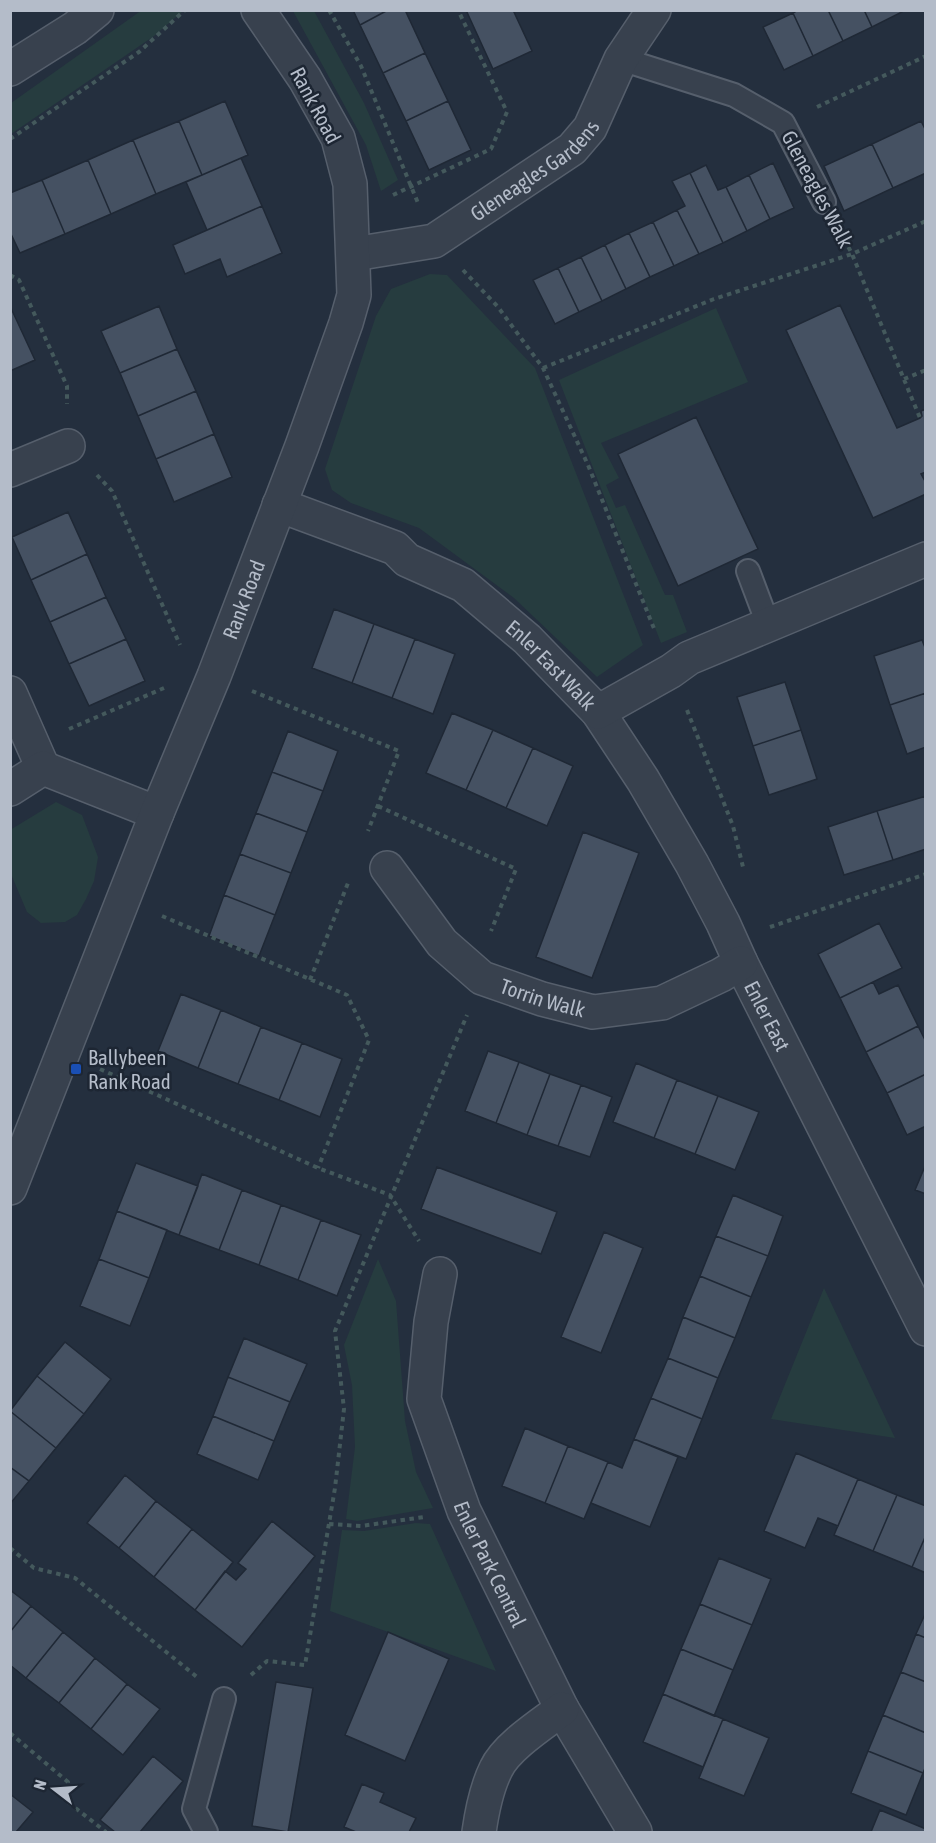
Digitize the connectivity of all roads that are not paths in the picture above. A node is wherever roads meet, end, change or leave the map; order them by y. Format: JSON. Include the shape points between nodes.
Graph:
{"nodes":[{"id":1,"x":97,"y":10,"type":"edge"},
{"id":2,"x":258,"y":10,"type":"edge"},
{"id":3,"x":654,"y":10,"type":"edge"},
{"id":4,"x":621,"y":58,"type":"junction"},
{"id":5,"x":10,"y":69,"type":"edge"},
{"id":6,"x":824,"y":201,"type":"road end"},
{"id":7,"x":354,"y":254,"type":"junction"},
{"id":8,"x":68,"y":446,"type":"road end"},
{"id":9,"x":10,"y":470,"type":"edge"},
{"id":10,"x":279,"y":505,"type":"junction"},
{"id":11,"x":926,"y":558,"type":"edge"},
{"id":12,"x":748,"y":571,"type":"dead end"},
{"id":13,"x":768,"y":624,"type":"junction"},
{"id":14,"x":10,"y":693,"type":"edge"},
{"id":15,"x":598,"y":712,"type":"junction"},
{"id":16,"x":43,"y":768,"type":"junction"},
{"id":17,"x":10,"y":789,"type":"edge"},
{"id":18,"x":157,"y":813,"type":"junction"},
{"id":19,"x":387,"y":868,"type":"dead end"},
{"id":20,"x":741,"y":963,"type":"junction"},
{"id":21,"x":10,"y":1188,"type":"edge"},
{"id":22,"x":440,"y":1274,"type":"road end"},
{"id":23,"x":926,"y":1329,"type":"edge"},
{"id":24,"x":224,"y":1699,"type":"road end"},
{"id":25,"x":562,"y":1709,"type":"junction"},
{"id":26,"x":206,"y":1833,"type":"edge"},
{"id":27,"x":479,"y":1833,"type":"edge"},
{"id":28,"x":635,"y":1833,"type":"edge"}],
"edges":[{"from":1,"to":5,"type":"street"},
{"from":2,"to":7,"type":"street","name":"Rank Road","via":[[305,79],[338,138],[350,184]]},
{"from":3,"to":4,"type":"street","name":"Gleneagles Gardens"},
{"from":4,"to":6,"type":"lane","name":"Gleneagles Walk","via":[[734,96],[783,123]]},
{"from":4,"to":7,"type":"street","name":"Gleneagles Gardens","via":[[590,128],[572,149],[434,241]]},
{"from":7,"to":10,"type":"street","name":"Rank Road","via":[[354,296],[346,323]]},
{"from":8,"to":9,"type":"street"},
{"from":10,"to":15,"type":"street","name":"Enler East Walk","via":[[395,548],[408,560],[463,585],[527,639]]},
{"from":10,"to":18,"type":"street","name":"Rank Road"},
{"from":11,"to":13,"type":"street","name":"Enler East Walk"},
{"from":12,"to":13,"type":"lane"},
{"from":13,"to":15,"type":"street","name":"Enler East Walk","via":[[689,658]]},
{"from":14,"to":16,"type":"street"},
{"from":15,"to":20,"type":"street","name":"Enler East","via":[[643,780],[723,923]]},
{"from":16,"to":17,"type":"street"},
{"from":16,"to":18,"type":"street"},
{"from":18,"to":21,"type":"street","name":"Rank Road"},
{"from":19,"to":20,"type":"street","name":"Torrin Walk","via":[[442,943],[478,975],[542,999],[593,1012],[662,1003]]},
{"from":20,"to":23,"type":"street","name":"Enler East"},
{"from":22,"to":25,"type":"street","name":"Enler Park Central","via":[[424,1399],[464,1511]]},
{"from":24,"to":26,"type":"lane","via":[[194,1809]]},
{"from":25,"to":27,"type":"street","via":[[524,1736],[496,1767]]},
{"from":25,"to":28,"type":"street","name":"Enler Park Central"}]}
